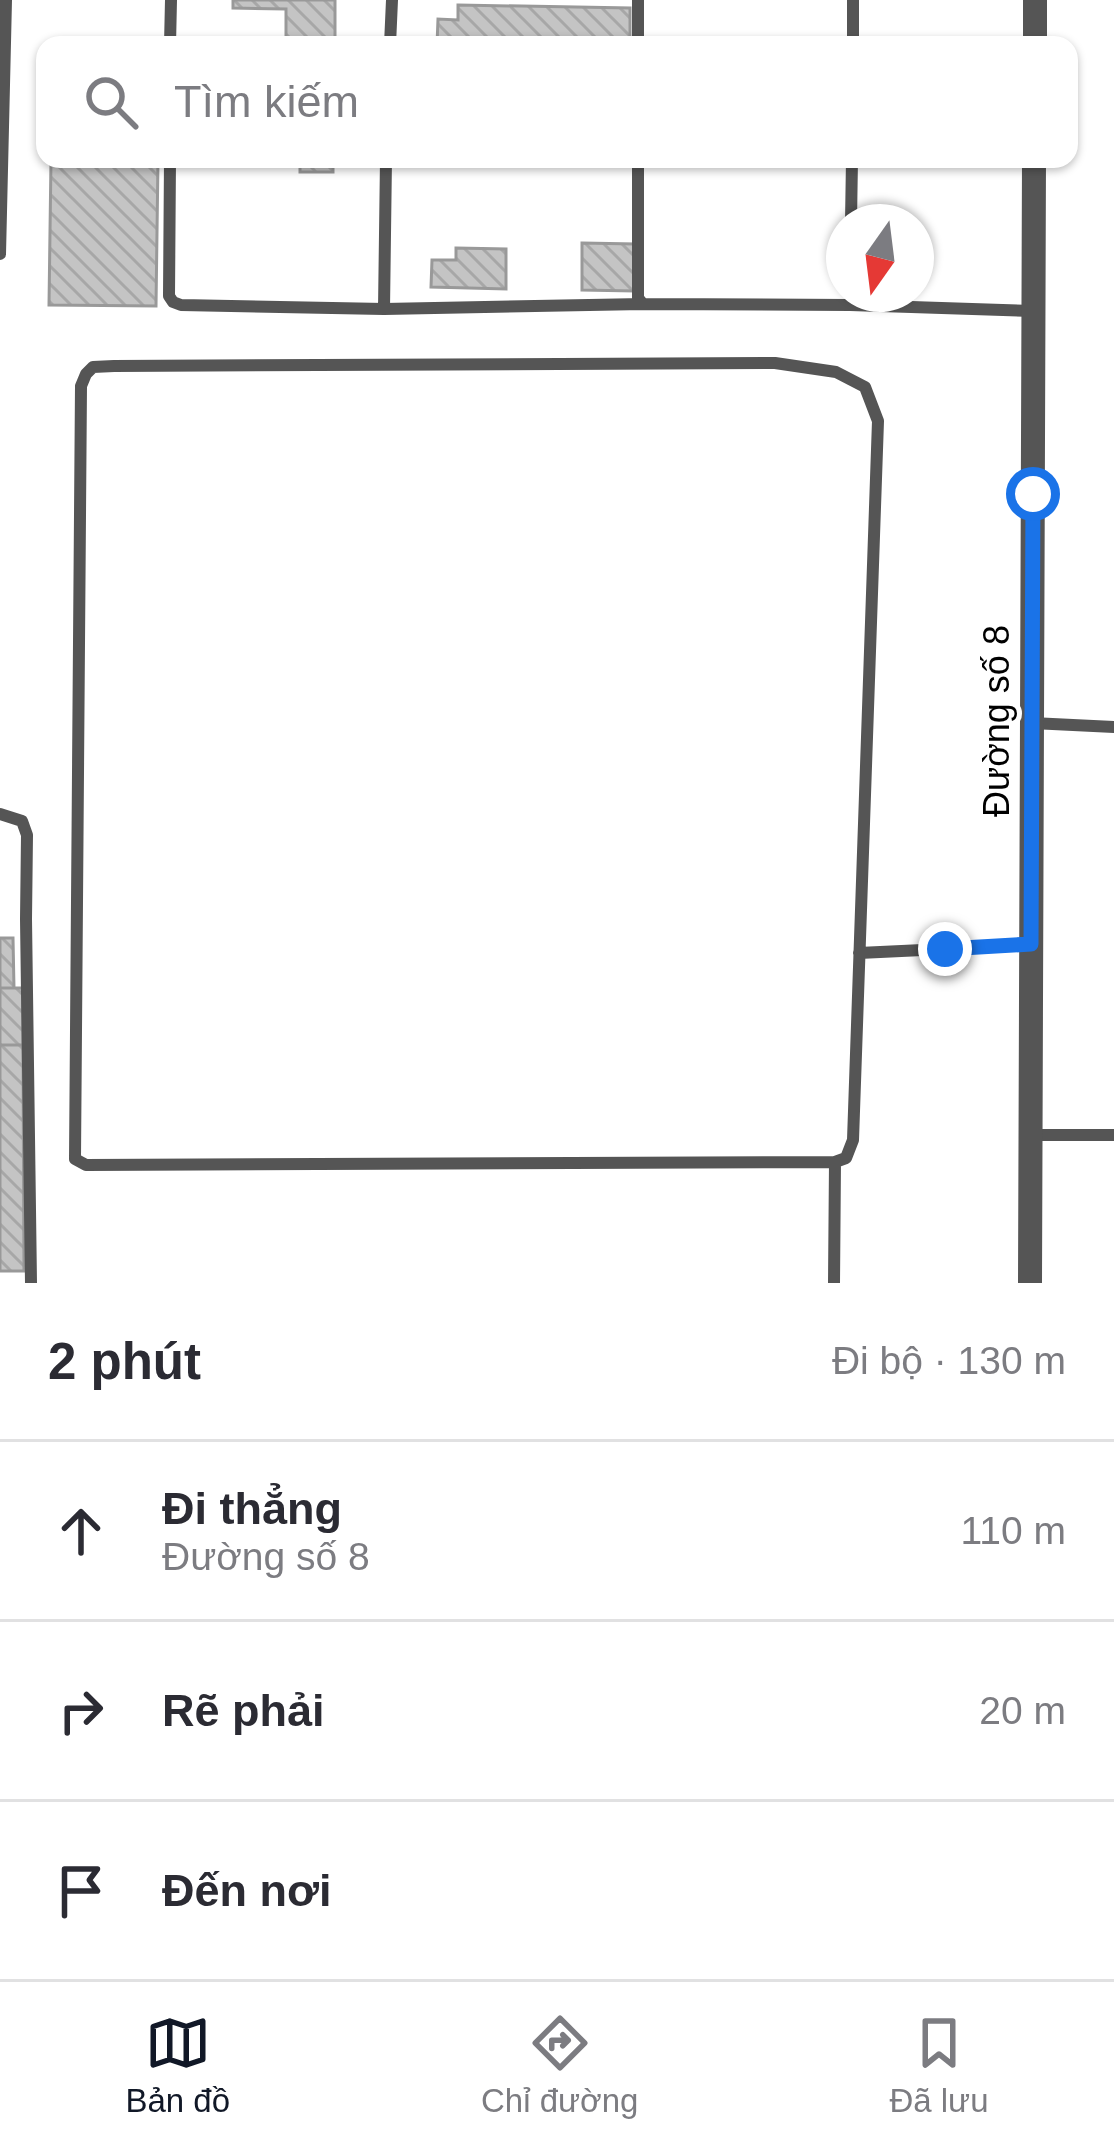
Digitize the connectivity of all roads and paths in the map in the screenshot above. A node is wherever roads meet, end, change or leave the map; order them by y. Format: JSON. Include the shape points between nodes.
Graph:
{"nodes":[{"id":1,"x":6,"y":0,"type":"edge"},
{"id":2,"x":171,"y":0,"type":"edge"},
{"id":3,"x":392,"y":0,"type":"edge"},
{"id":4,"x":638,"y":0,"type":"edge"},
{"id":5,"x":854,"y":0,"type":"edge"},
{"id":6,"x":1035,"y":0,"type":"edge"},
{"id":7,"x":170,"y":36,"type":"edge"},
{"id":8,"x":390,"y":36,"type":"edge"},
{"id":9,"x":638,"y":36,"type":"edge"},
{"id":10,"x":853,"y":36,"type":"edge"},
{"id":11,"x":1034,"y":36,"type":"edge"},
{"id":12,"x":170,"y":168,"type":"edge"},
{"id":13,"x":386,"y":168,"type":"edge"},
{"id":14,"x":638,"y":168,"type":"edge"},
{"id":15,"x":852,"y":168,"type":"edge"},
{"id":16,"x":1034,"y":168,"type":"edge"},
{"id":17,"x":851,"y":204,"type":"edge"},
{"id":18,"x":0,"y":254,"type":"edge"},
{"id":19,"x":826,"y":300,"type":"edge"},
{"id":20,"x":643,"y":304,"type":"junction"},
{"id":21,"x":934,"y":305,"type":"edge"},
{"id":22,"x":384,"y":309,"type":"junction"},
{"id":23,"x":1033,"y":311,"type":"junction"},
{"id":24,"x":1032,"y":723,"type":"junction"},
{"id":25,"x":1114,"y":727,"type":"edge"},
{"id":26,"x":0,"y":814,"type":"edge"},
{"id":27,"x":1031,"y":944,"type":"junction"},
{"id":28,"x":859,"y":953,"type":"junction"},
{"id":29,"x":1031,"y":1135,"type":"junction"},
{"id":30,"x":1114,"y":1135,"type":"edge"},
{"id":31,"x":835,"y":1162,"type":"junction"},
{"id":32,"x":31,"y":1283,"type":"edge"},
{"id":33,"x":834,"y":1283,"type":"edge"},
{"id":34,"x":1030,"y":1283,"type":"edge"}],
"edges":[{"from":1,"to":18,"type":"lane"},
{"from":2,"to":7,"type":"lane"},
{"from":3,"to":8,"type":"lane"},
{"from":4,"to":9,"type":"lane"},
{"from":5,"to":10,"type":"lane"},
{"from":6,"to":11,"type":"street"},
{"from":12,"to":22,"type":"lane","via":[[173,302]]},
{"from":13,"to":22,"type":"lane"},
{"from":14,"to":20,"type":"lane"},
{"from":15,"to":17,"type":"lane"},
{"from":16,"to":23,"type":"street","name":"Đường số 8"},
{"from":19,"to":20,"type":"lane"},
{"from":20,"to":22,"type":"lane"},
{"from":21,"to":23,"type":"lane"},
{"from":23,"to":24,"type":"street","name":"Đường số 8"},
{"from":24,"to":25,"type":"lane"},
{"from":24,"to":27,"type":"street","name":"Đường số 8"},
{"from":26,"to":32,"type":"lane","via":[[22,821],[27,835]]},
{"from":27,"to":28,"type":"lane"},
{"from":27,"to":29,"type":"street","name":"Đường số 8"},
{"from":28,"to":31,"type":"lane","via":[[853,1140]]},
{"from":28,"to":31,"type":"lane","via":[[878,421],[865,387],[836,372],[776,363],[114,366],[86,374],[74,1160]]},
{"from":29,"to":30,"type":"lane"},
{"from":29,"to":34,"type":"street","name":"Đường số 8"},
{"from":31,"to":33,"type":"lane"}]}
